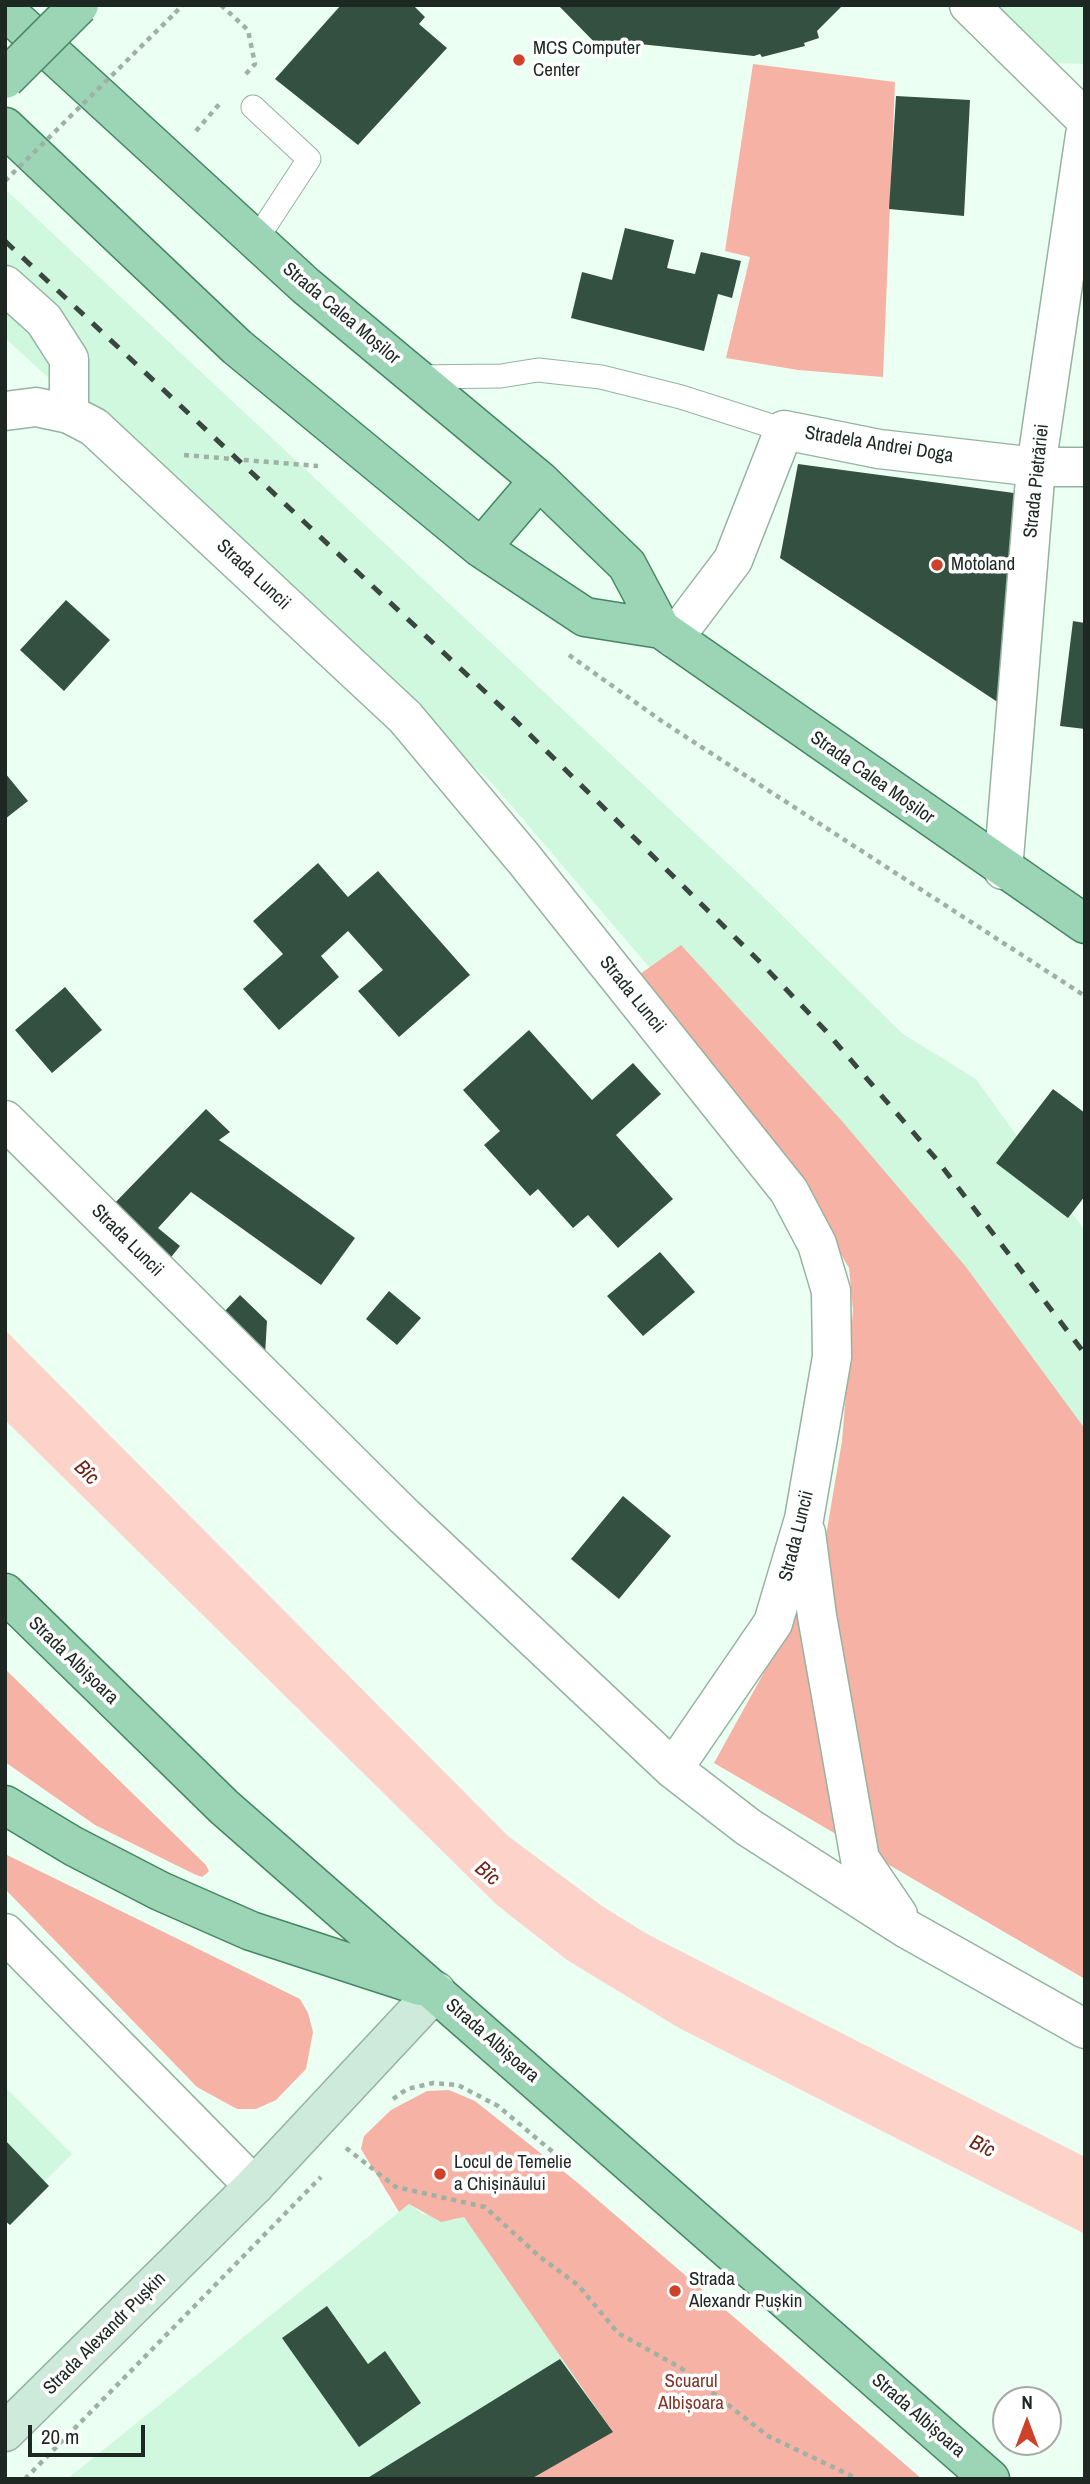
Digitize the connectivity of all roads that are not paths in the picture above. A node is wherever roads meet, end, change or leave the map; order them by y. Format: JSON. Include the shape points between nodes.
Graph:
{"nodes":[{"id":1,"x":79,"y":5,"type":"edge"},
{"id":2,"x":969,"y":5,"type":"edge"},
{"id":3,"x":5,"y":10,"type":"edge"},
{"id":4,"x":5,"y":79,"type":"edge"},
{"id":5,"x":253,"y":107,"type":"dead end"},
{"id":6,"x":1085,"y":119,"type":"edge"},
{"id":7,"x":5,"y":127,"type":"edge"},
{"id":8,"x":1085,"y":135,"type":"edge"},
{"id":9,"x":256,"y":240,"type":"junction"},
{"id":10,"x":5,"y":285,"type":"edge"},
{"id":11,"x":416,"y":377,"type":"junction"},
{"id":12,"x":5,"y":411,"type":"edge"},
{"id":13,"x":69,"y":414,"type":"junction"},
{"id":14,"x":784,"y":430,"type":"junction"},
{"id":15,"x":1036,"y":467,"type":"junction"},
{"id":16,"x":1085,"y":467,"type":"edge"},
{"id":17,"x":539,"y":480,"type":"junction"},
{"id":18,"x":481,"y":548,"type":"junction"},
{"id":19,"x":668,"y":634,"type":"junction"},
{"id":20,"x":1003,"y":870,"type":"junction"},
{"id":21,"x":1085,"y":924,"type":"edge"},
{"id":22,"x":5,"y":1120,"type":"edge"},
{"id":23,"x":804,"y":1519,"type":"junction"},
{"id":24,"x":5,"y":1593,"type":"edge"},
{"id":25,"x":673,"y":1769,"type":"junction"},
{"id":26,"x":5,"y":1805,"type":"edge"},
{"id":27,"x":907,"y":1929,"type":"junction"},
{"id":28,"x":5,"y":1933,"type":"edge"},
{"id":29,"x":436,"y":1991,"type":"junction"},
{"id":30,"x":1085,"y":2029,"type":"edge"},
{"id":31,"x":254,"y":2186,"type":"junction"},
{"id":32,"x":5,"y":2432,"type":"edge"},
{"id":33,"x":990,"y":2479,"type":"edge"}],
"edges":[{"from":1,"to":4,"type":"main road","bridge":true},
{"from":2,"to":6,"type":"street"},
{"from":3,"to":9,"type":"main road","name":"Strada Calea Moșilor"},
{"from":5,"to":9,"type":"lane","via":[[309,159]]},
{"from":7,"to":18,"type":"main road","name":"Strada Calea Moșilor","via":[[237,347]]},
{"from":8,"to":15,"type":"street","name":"Strada Pietrăriei"},
{"from":9,"to":11,"type":"main road","name":"Strada Calea Moșilor"},
{"from":10,"to":13,"type":"street","via":[[44,320],[69,359]]},
{"from":11,"to":14,"type":"lane","via":[[501,376],[538,370],[601,377]]},
{"from":11,"to":17,"type":"main road","name":"Strada Calea Moșilor"},
{"from":12,"to":13,"type":"street","name":"Strada Luncii","via":[[36,407]]},
{"from":13,"to":23,"type":"street","name":"Strada Luncii","via":[[117,447],[405,717],[789,1191],[817,1244],[834,1318],[832,1357]]},
{"from":14,"to":15,"type":"street","name":"Stradela Andrei Doga","via":[[879,449]]},
{"from":14,"to":19,"type":"street","name":"Stradela Andrei Doga","via":[[733,560]]},
{"from":15,"to":16,"type":"street","name":"Stradela Andrei Doga"},
{"from":15,"to":20,"type":"street","name":"Strada Pietrăriei"},
{"from":17,"to":18,"type":"main road"},
{"from":17,"to":19,"type":"main road","name":"Strada Calea Moșilor","via":[[626,565]]},
{"from":18,"to":19,"type":"main road","name":"Strada Calea Moșilor","via":[[585,617]]},
{"from":19,"to":20,"type":"main road","name":"Strada Calea Moșilor"},
{"from":20,"to":21,"type":"main road","name":"Strada Calea Moșilor"},
{"from":22,"to":25,"type":"street","name":"Strada Luncii","via":[[404,1516]]},
{"from":23,"to":25,"type":"street","name":"Strada Luncii","via":[[773,1623]]},
{"from":23,"to":27,"type":"street","via":[[860,1860]]},
{"from":24,"to":29,"type":"main road","name":"Strada Albișoara","via":[[224,1807]]},
{"from":25,"to":27,"type":"street","name":"Strada Luncii","via":[[748,1827]]},
{"from":26,"to":29,"type":"main road","via":[[160,1891],[239,1926]]},
{"from":27,"to":30,"type":"street","name":"Strada Luncii"},
{"from":28,"to":31,"type":"street"},
{"from":29,"to":31,"type":"main road","name":"Strada Alexandr Pușkin"},
{"from":29,"to":33,"type":"main road","name":"Strada Albișoara"},
{"from":31,"to":32,"type":"main road","name":"Strada Alexandr Pușkin"}]}
